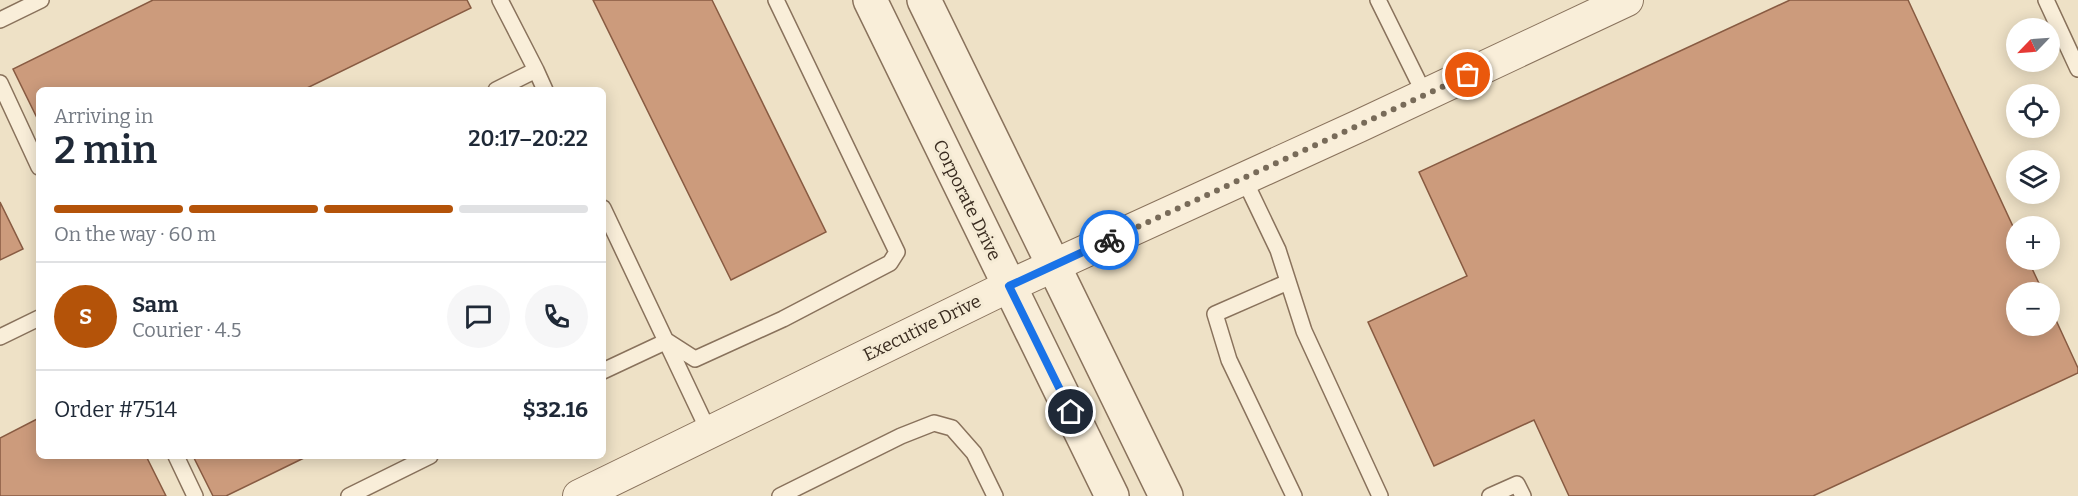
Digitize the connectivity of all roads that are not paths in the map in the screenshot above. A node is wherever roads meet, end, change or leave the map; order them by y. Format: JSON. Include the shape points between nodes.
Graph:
{"nodes":[{"id":1,"x":41,"y":0,"type":"edge"},
{"id":2,"x":500,"y":0,"type":"edge"},
{"id":3,"x":776,"y":0,"type":"edge"},
{"id":4,"x":870,"y":0,"type":"edge"},
{"id":5,"x":924,"y":0,"type":"edge"},
{"id":6,"x":1378,"y":0,"type":"edge"},
{"id":7,"x":1627,"y":0,"type":"edge"},
{"id":8,"x":2046,"y":0,"type":"edge"},
{"id":9,"x":0,"y":20,"type":"edge"},
{"id":10,"x":2078,"y":69,"type":"edge"},
{"id":11,"x":536,"y":70,"type":"junction"},
{"id":12,"x":0,"y":83,"type":"edge"},
{"id":13,"x":502,"y":87,"type":"edge"},
{"id":14,"x":544,"y":87,"type":"edge"},
{"id":15,"x":1425,"y":95,"type":"junction"},
{"id":16,"x":36,"y":161,"type":"edge"},
{"id":17,"x":1244,"y":179,"type":"junction"},
{"id":18,"x":606,"y":214,"type":"edge"},
{"id":19,"x":1053,"y":266,"type":"junction"},
{"id":20,"x":1288,"y":282,"type":"junction"},
{"id":21,"x":1009,"y":286,"type":"junction"},
{"id":22,"x":36,"y":319,"type":"edge"},
{"id":23,"x":0,"y":337,"type":"edge"},
{"id":24,"x":667,"y":340,"type":"junction"},
{"id":25,"x":606,"y":370,"type":"edge"},
{"id":26,"x":709,"y":432,"type":"junction"},
{"id":27,"x":177,"y":459,"type":"edge"},
{"id":28,"x":424,"y":459,"type":"edge"},
{"id":29,"x":620,"y":487,"type":"edge"},
{"id":30,"x":195,"y":496,"type":"edge"},
{"id":31,"x":349,"y":496,"type":"edge"},
{"id":32,"x":579,"y":496,"type":"edge"},
{"id":33,"x":780,"y":496,"type":"edge"},
{"id":34,"x":995,"y":496,"type":"edge"},
{"id":35,"x":1112,"y":496,"type":"edge"},
{"id":36,"x":1166,"y":496,"type":"edge"},
{"id":37,"x":1294,"y":496,"type":"edge"},
{"id":38,"x":1380,"y":496,"type":"edge"},
{"id":39,"x":1490,"y":496,"type":"edge"},
{"id":40,"x":1523,"y":496,"type":"edge"}],
"edges":[{"from":1,"to":9,"type":"lane"},
{"from":2,"to":11,"type":"lane"},
{"from":3,"to":24,"type":"lane","via":[[897,252],[890,263],[695,359]]},
{"from":4,"to":21,"type":"street","name":"Corporate Drive"},
{"from":5,"to":19,"type":"street"},
{"from":6,"to":15,"type":"lane"},
{"from":7,"to":15,"type":"street","name":"Executive Drive"},
{"from":8,"to":10,"type":"lane"},
{"from":11,"to":13,"type":"lane"},
{"from":11,"to":14,"type":"lane"},
{"from":12,"to":16,"type":"lane"},
{"from":15,"to":17,"type":"street","name":"Executive Drive"},
{"from":17,"to":19,"type":"street","name":"Executive Drive"},
{"from":17,"to":20,"type":"lane","via":[[1278,250]]},
{"from":18,"to":24,"type":"lane"},
{"from":19,"to":21,"type":"street","name":"Executive Drive"},
{"from":19,"to":36,"type":"street"},
{"from":20,"to":37,"type":"lane","via":[[1215,314],[1229,360]]},
{"from":20,"to":38,"type":"lane","via":[[1304,331]]},
{"from":21,"to":26,"type":"street","name":"Executive Drive"},
{"from":21,"to":35,"type":"street","name":"Corporate Drive"},
{"from":22,"to":23,"type":"lane"},
{"from":24,"to":25,"type":"lane"},
{"from":24,"to":26,"type":"lane"},
{"from":26,"to":29,"type":"street","name":"Executive Drive"},
{"from":27,"to":30,"type":"lane"},
{"from":28,"to":31,"type":"lane"},
{"from":29,"to":32,"type":"street","name":"Executive Drive"},
{"from":33,"to":34,"type":"lane","via":[[934,423],[952,428],[974,453]]},
{"from":39,"to":40,"type":"lane","via":[[1517,484]]}]}
